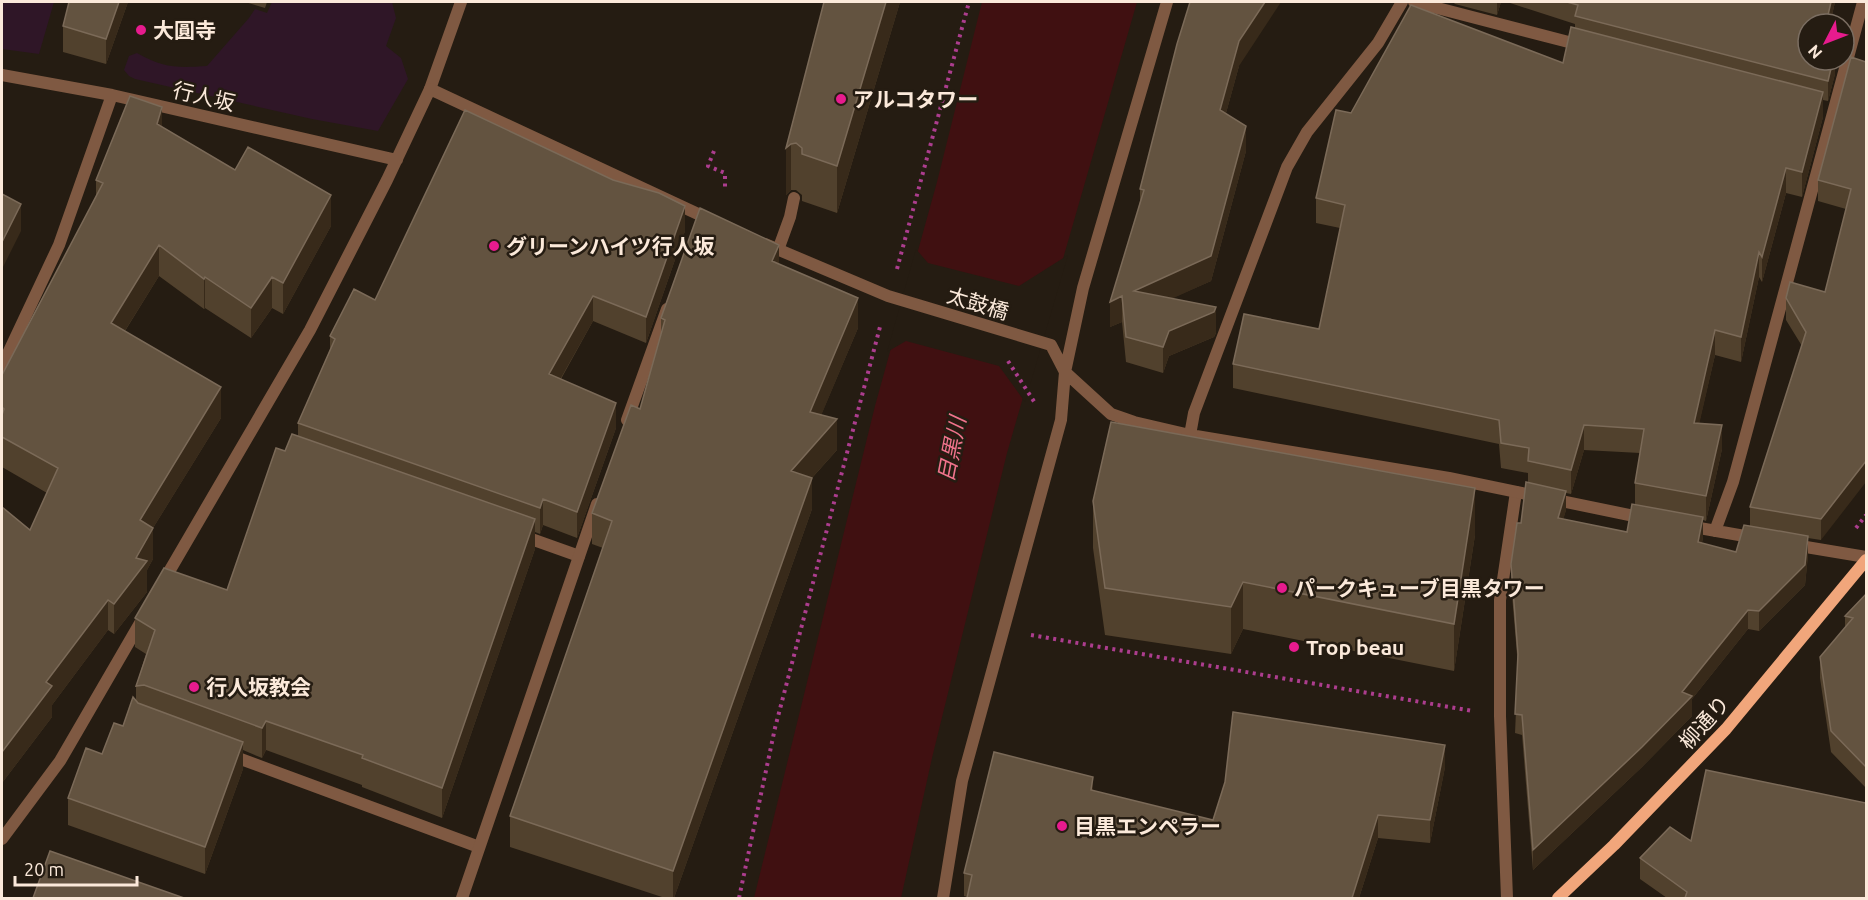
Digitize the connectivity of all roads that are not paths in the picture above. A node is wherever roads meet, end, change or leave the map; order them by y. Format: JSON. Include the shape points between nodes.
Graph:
{"nodes":[{"id":1,"x":469,"y":2,"type":"edge"},
{"id":2,"x":1167,"y":2,"type":"edge"},
{"id":3,"x":1402,"y":2,"type":"edge"},
{"id":4,"x":1414,"y":2,"type":"edge"},
{"id":5,"x":1863,"y":2,"type":"edge"},
{"id":6,"x":459,"y":7,"type":"edge"},
{"id":7,"x":1596,"y":49,"type":"edge"},
{"id":8,"x":2,"y":75,"type":"edge"},
{"id":9,"x":430,"y":89,"type":"junction"},
{"id":10,"x":112,"y":95,"type":"junction"},
{"id":11,"x":397,"y":160,"type":"junction"},
{"id":12,"x":794,"y":198,"type":"dead end"},
{"id":13,"x":720,"y":224,"type":"edge"},
{"id":14,"x":749,"y":237,"type":"edge"},
{"id":15,"x":778,"y":250,"type":"junction"},
{"id":16,"x":673,"y":292,"type":"edge"},
{"id":17,"x":2,"y":366,"type":"edge"},
{"id":18,"x":1065,"y":372,"type":"junction"},
{"id":19,"x":622,"y":435,"type":"edge"},
{"id":20,"x":1190,"y":435,"type":"junction"},
{"id":21,"x":602,"y":490,"type":"edge"},
{"id":22,"x":1516,"y":492,"type":"junction"},
{"id":23,"x":1715,"y":531,"type":"junction"},
{"id":24,"x":512,"y":532,"type":"edge"},
{"id":25,"x":579,"y":556,"type":"junction"},
{"id":26,"x":1866,"y":558,"type":"edge"},
{"id":27,"x":217,"y":750,"type":"edge"},
{"id":28,"x":2,"y":839,"type":"edge"},
{"id":29,"x":479,"y":847,"type":"junction"},
{"id":30,"x":462,"y":898,"type":"edge"},
{"id":31,"x":944,"y":898,"type":"edge"},
{"id":32,"x":1507,"y":898,"type":"edge"},
{"id":33,"x":1558,"y":898,"type":"edge"}],
"edges":[{"from":1,"to":6,"type":"street"},
{"from":2,"to":18,"type":"street","via":[[1083,288]]},
{"from":3,"to":20,"type":"street","via":[[1378,43],[1307,132],[1287,167],[1194,413]]},
{"from":4,"to":7,"type":"street"},
{"from":5,"to":23,"type":"street","via":[[1829,110],[1733,482]]},
{"from":6,"to":9,"type":"street"},
{"from":8,"to":10,"type":"street","name":"行人坂"},
{"from":9,"to":11,"type":"street"},
{"from":9,"to":13,"type":"street","via":[[698,221]]},
{"from":10,"to":11,"type":"street","name":"行人坂"},
{"from":10,"to":17,"type":"street","via":[[59,245]]},
{"from":11,"to":28,"type":"street","via":[[310,330],[60,761]]},
{"from":12,"to":15,"type":"street"},
{"from":14,"to":15,"type":"street","name":"太鼓橋"},
{"from":15,"to":18,"type":"street","name":"太鼓橋","via":[[891,297],[1051,345]]},
{"from":16,"to":19,"type":"street"},
{"from":18,"to":20,"type":"street","via":[[1111,414]]},
{"from":18,"to":31,"type":"street","via":[[1061,420],[962,782]]},
{"from":20,"to":22,"type":"street"},
{"from":21,"to":25,"type":"street"},
{"from":22,"to":23,"type":"street"},
{"from":22,"to":32,"type":"street","via":[[1500,600]]},
{"from":23,"to":26,"type":"street"},
{"from":24,"to":25,"type":"street"},
{"from":25,"to":29,"type":"street"},
{"from":26,"to":33,"type":"street","name":"柳通り","via":[[1726,729]]},
{"from":27,"to":29,"type":"street"},
{"from":29,"to":30,"type":"street"}]}
